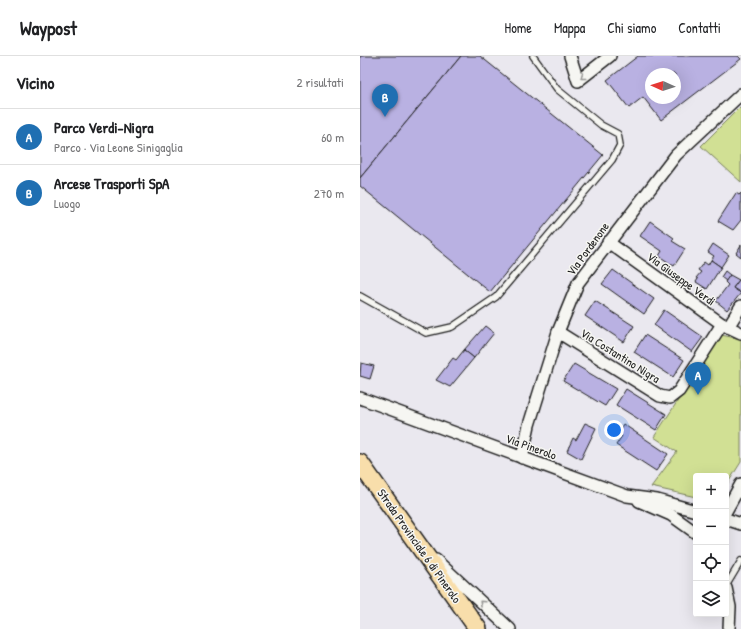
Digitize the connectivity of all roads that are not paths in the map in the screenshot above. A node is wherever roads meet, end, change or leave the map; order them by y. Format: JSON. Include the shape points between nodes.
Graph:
{"nodes":[{"id":1,"x":533,"y":56,"type":"edge"},
{"id":2,"x":570,"y":56,"type":"edge"},
{"id":3,"x":610,"y":56,"type":"edge"},
{"id":4,"x":741,"y":94,"type":"edge"},
{"id":5,"x":608,"y":242,"type":"junction"},
{"id":6,"x":360,"y":296,"type":"edge"},
{"id":7,"x":741,"y":306,"type":"edge"},
{"id":8,"x":725,"y":325,"type":"junction"},
{"id":9,"x":558,"y":332,"type":"junction"},
{"id":10,"x":741,"y":333,"type":"edge"},
{"id":11,"x":360,"y":398,"type":"edge"},
{"id":12,"x":522,"y":458,"type":"junction"},
{"id":13,"x":360,"y":463,"type":"edge"},
{"id":14,"x":741,"y":484,"type":"edge"},
{"id":15,"x":627,"y":496,"type":"junction"},
{"id":16,"x":727,"y":509,"type":"edge"},
{"id":17,"x":693,"y":510,"type":"edge"},
{"id":18,"x":729,"y":520,"type":"edge"},
{"id":19,"x":741,"y":524,"type":"edge"},
{"id":20,"x":693,"y":531,"type":"edge"},
{"id":21,"x":416,"y":541,"type":"junction"},
{"id":22,"x":741,"y":561,"type":"edge"},
{"id":23,"x":729,"y":582,"type":"edge"},
{"id":24,"x":729,"y":602,"type":"edge"},
{"id":25,"x":478,"y":629,"type":"edge"},
{"id":26,"x":510,"y":629,"type":"edge"},
{"id":27,"x":729,"y":629,"type":"edge"}],
"edges":[{"from":1,"to":6,"type":"lane","via":[[557,89],[601,125],[618,134],[620,145],[612,160],[496,297],[452,327],[426,333]]},
{"from":3,"to":2,"type":"street","one_way":true,"via":[[578,81]]},
{"from":4,"to":5,"type":"street","name":"Via Pordenone","via":[[676,155]]},
{"from":5,"to":8,"type":"street","name":"Via Giuseppe Verdi"},
{"from":5,"to":9,"type":"street","name":"Via Pordenone","via":[[578,282]]},
{"from":7,"to":8,"type":"street"},
{"from":8,"to":9,"type":"street","name":"Via Costantino Nigra","via":[[679,391],[670,398],[660,396]]},
{"from":8,"to":10,"type":"street","name":"Via Giuseppe Verdi"},
{"from":9,"to":12,"type":"street","name":"Via Pordenone"},
{"from":11,"to":12,"type":"street","name":"Via Pinerolo"},
{"from":12,"to":15,"type":"street","name":"Via Pinerolo"},
{"from":13,"to":21,"type":"main road","name":"Strada Provinciale 6 di Pinerolo"},
{"from":14,"to":16,"type":"street"},
{"from":15,"to":17,"type":"street","name":"Via Pinerolo","via":[[657,500]]},
{"from":15,"to":20,"type":"street","via":[[671,515]]},
{"from":18,"to":19,"type":"street"},
{"from":21,"to":25,"type":"main road","name":"Strada Provinciale 6 di Pinerolo"},
{"from":26,"to":21,"type":"street","one_way":true},
{"from":22,"to":23,"type":"lane"},
{"from":24,"to":27,"type":"street"}]}
